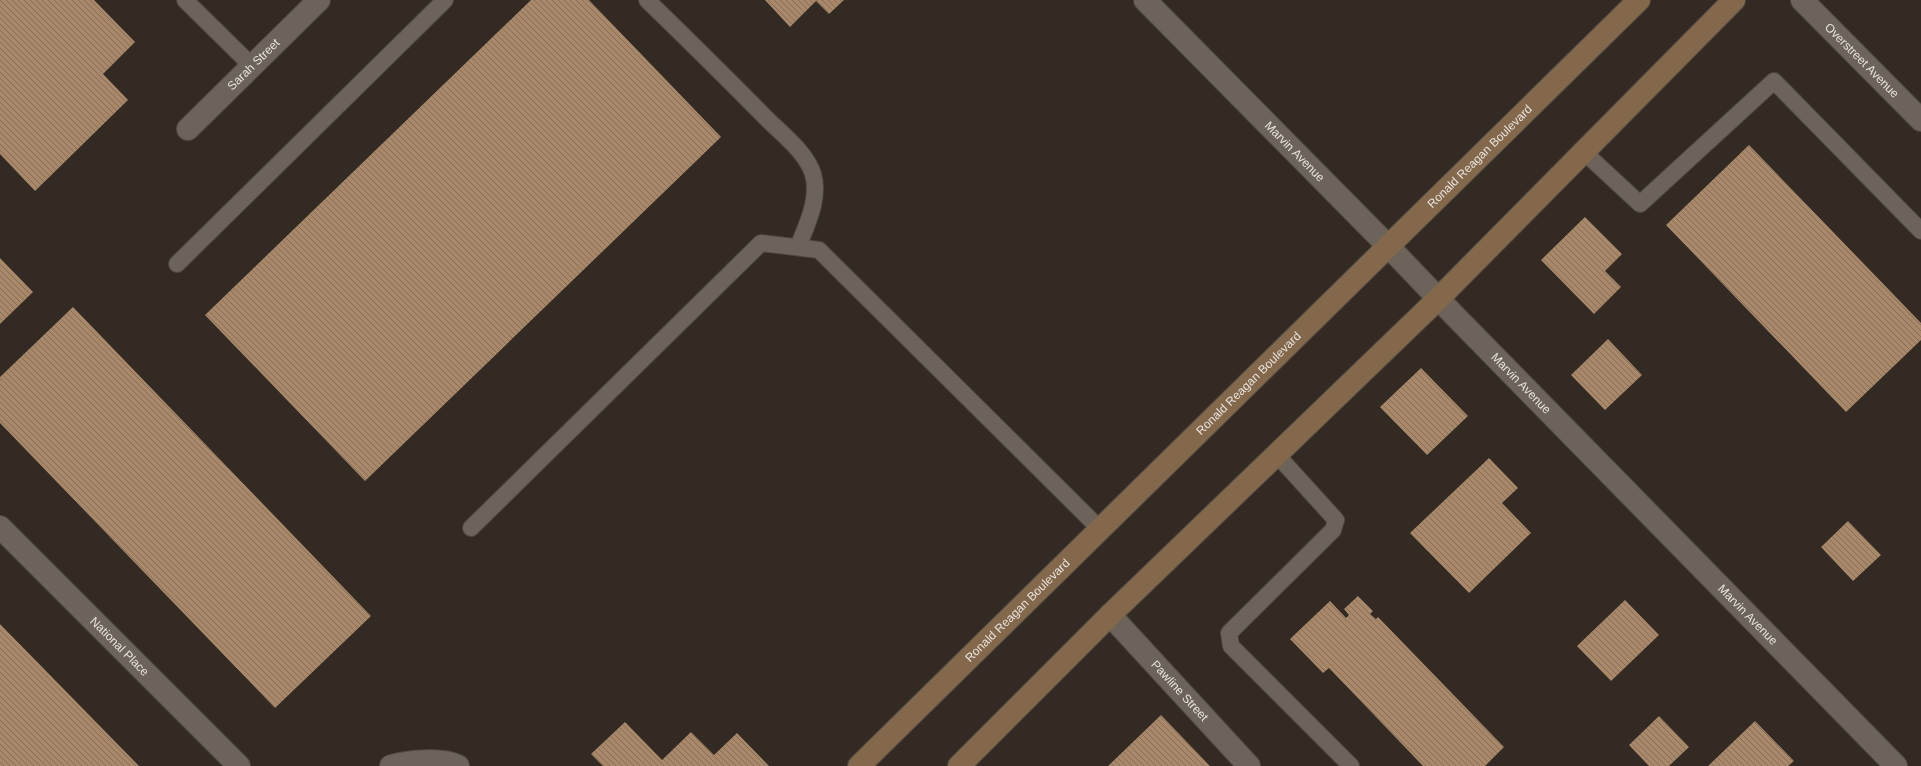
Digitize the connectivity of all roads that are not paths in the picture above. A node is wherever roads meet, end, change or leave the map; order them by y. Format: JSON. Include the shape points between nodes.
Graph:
{"nodes":[{"id":1,"x":185,"y":0,"type":"edge"},
{"id":2,"x":319,"y":0,"type":"edge"},
{"id":3,"x":445,"y":0,"type":"edge"},
{"id":4,"x":647,"y":0,"type":"edge"},
{"id":5,"x":1145,"y":0,"type":"edge"},
{"id":6,"x":1639,"y":0,"type":"edge"},
{"id":7,"x":1734,"y":0,"type":"edge"},
{"id":8,"x":1802,"y":0,"type":"edge"},
{"id":9,"x":252,"y":66,"type":"junction"},
{"id":10,"x":1921,"y":120,"type":"edge"},
{"id":11,"x":188,"y":129,"type":"dead end"},
{"id":12,"x":1584,"y":152,"type":"junction"},
{"id":13,"x":1921,"y":231,"type":"edge"},
{"id":14,"x":798,"y":247,"type":"junction"},
{"id":15,"x":1389,"y":247,"type":"junction"},
{"id":16,"x":177,"y":264,"type":"dead end"},
{"id":17,"x":1438,"y":299,"type":"junction"},
{"id":18,"x":1276,"y":455,"type":"junction"},
{"id":19,"x":0,"y":527,"type":"edge"},
{"id":20,"x":471,"y":528,"type":"dead end"},
{"id":21,"x":1100,"y":529,"type":"junction"},
{"id":22,"x":1110,"y":616,"type":"junction"},
{"id":23,"x":239,"y":766,"type":"edge"},
{"id":24,"x":391,"y":766,"type":"edge"},
{"id":25,"x":458,"y":766,"type":"edge"},
{"id":26,"x":859,"y":766,"type":"edge"},
{"id":27,"x":960,"y":766,"type":"edge"},
{"id":28,"x":1249,"y":766,"type":"edge"},
{"id":29,"x":1350,"y":766,"type":"edge"},
{"id":30,"x":1896,"y":766,"type":"edge"}],
"edges":[{"from":1,"to":9,"type":"lane"},
{"from":2,"to":9,"type":"street","name":"Sarah Street"},
{"from":3,"to":16,"type":"lane"},
{"from":4,"to":14,"type":"lane","via":[[805,159],[813,173],[816,191]]},
{"from":5,"to":15,"type":"street","name":"Marvin Avenue"},
{"from":6,"to":15,"type":"main road","name":"Ronald Reagan Boulevard"},
{"from":7,"to":12,"type":"main road"},
{"from":8,"to":10,"type":"street","name":"Overstreet Avenue"},
{"from":9,"to":11,"type":"street","name":"Sarah Street"},
{"from":12,"to":13,"type":"lane","via":[[1640,204],[1774,80]]},
{"from":12,"to":17,"type":"main road"},
{"from":14,"to":20,"type":"lane","via":[[761,243]]},
{"from":14,"to":21,"type":"lane","via":[[819,250]]},
{"from":15,"to":17,"type":"street","name":"Marvin Avenue"},
{"from":15,"to":21,"type":"main road","name":"Ronald Reagan Boulevard"},
{"from":17,"to":18,"type":"main road"},
{"from":17,"to":30,"type":"street","name":"Marvin Avenue"},
{"from":18,"to":22,"type":"main road"},
{"from":18,"to":29,"type":"lane","via":[[1336,520],[1333,530],[1230,633],[1231,646]]},
{"from":19,"to":23,"type":"street","name":"National Place"},
{"from":21,"to":26,"type":"main road","name":"Ronald Reagan Boulevard"},
{"from":22,"to":27,"type":"main road"},
{"from":22,"to":28,"type":"street","name":"Pawline Street"},
{"from":24,"to":25,"type":"street","via":[[404,762],[451,762]]}]}
